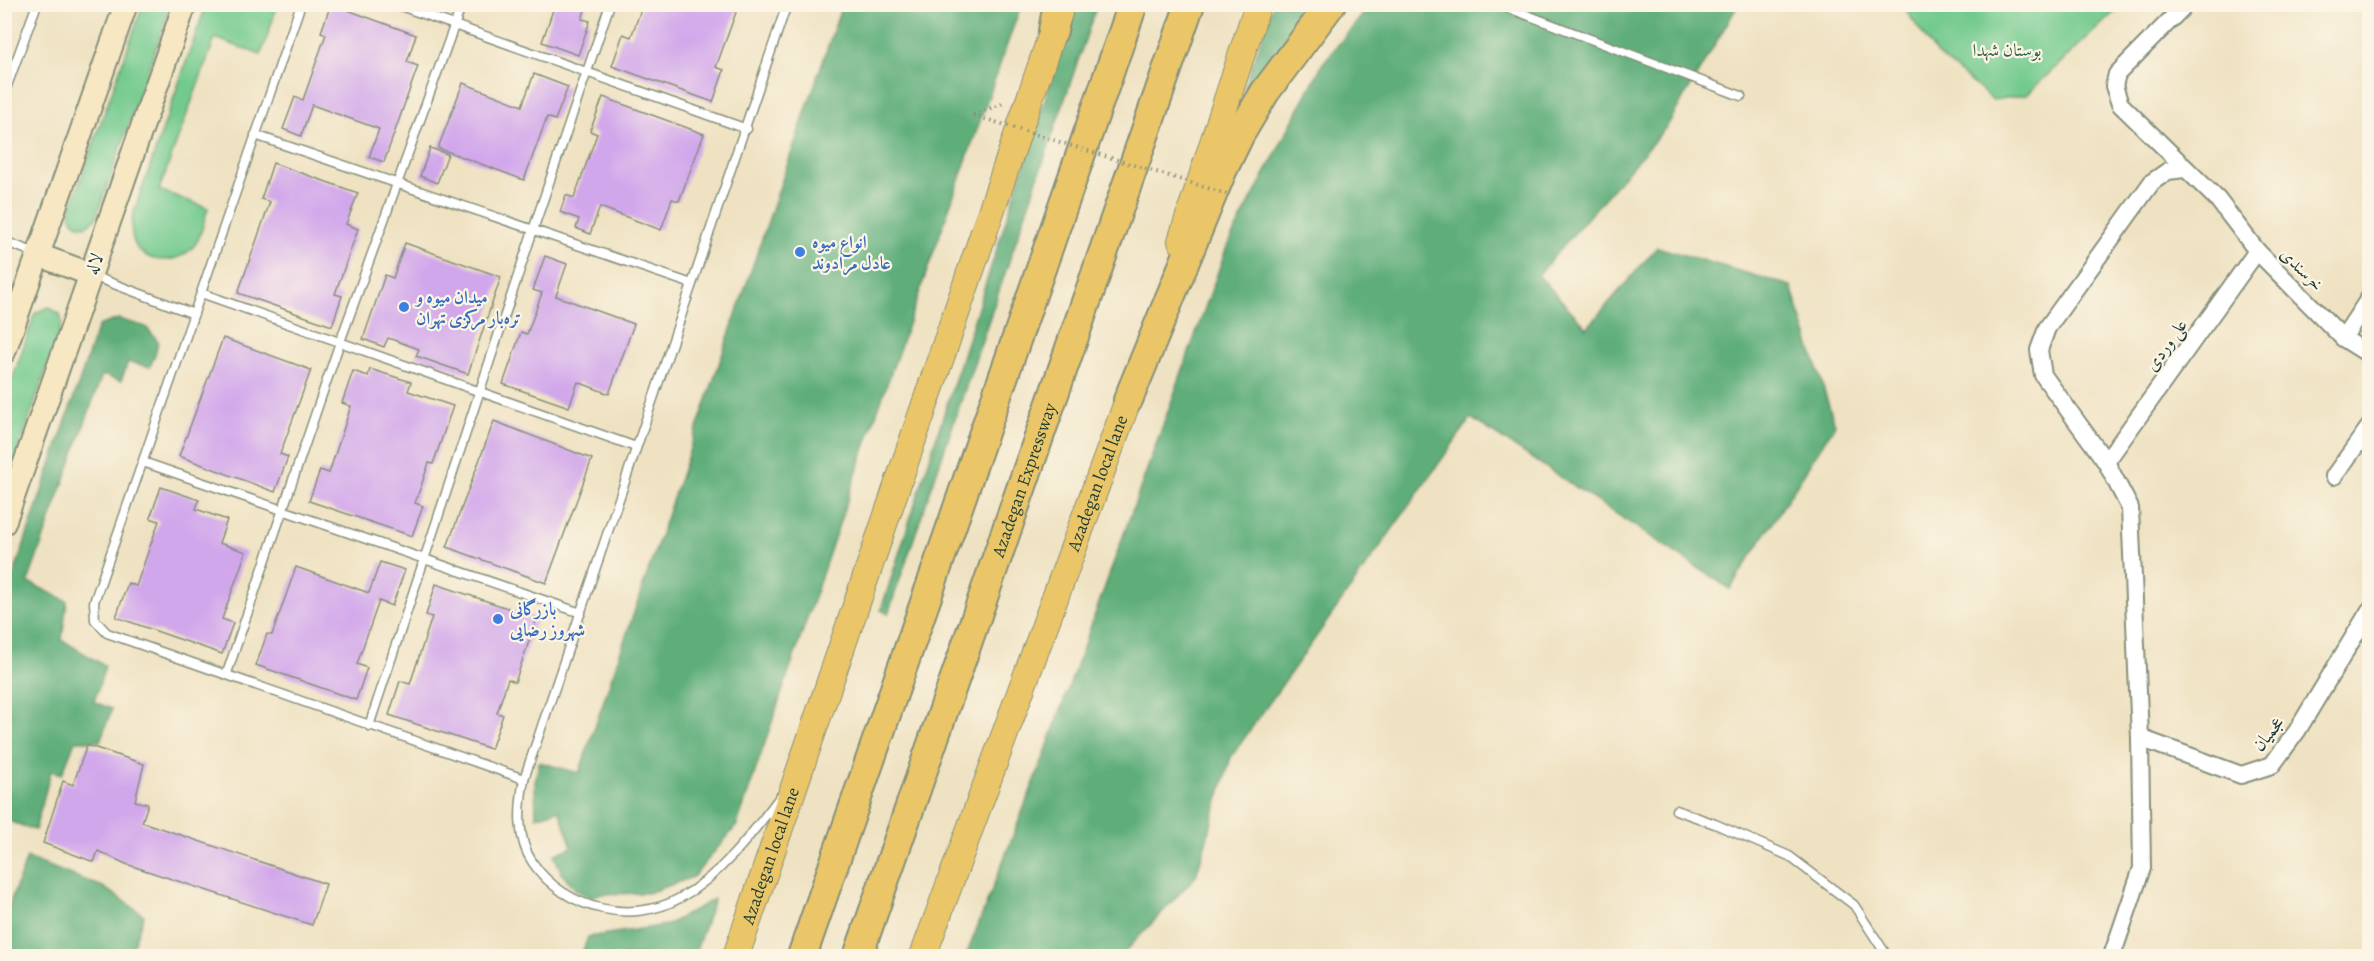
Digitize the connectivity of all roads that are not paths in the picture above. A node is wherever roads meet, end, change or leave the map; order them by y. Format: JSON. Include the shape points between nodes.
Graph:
{"nodes":[{"id":1,"x":37,"y":4,"type":"edge"},
{"id":2,"x":126,"y":4,"type":"edge"},
{"id":3,"x":185,"y":4,"type":"edge"},
{"id":4,"x":301,"y":4,"type":"edge"},
{"id":5,"x":395,"y":4,"type":"edge"},
{"id":6,"x":462,"y":4,"type":"edge"},
{"id":7,"x":610,"y":4,"type":"edge"},
{"id":8,"x":787,"y":4,"type":"edge"},
{"id":9,"x":1133,"y":4,"type":"edge"},
{"id":10,"x":1190,"y":4,"type":"edge"},
{"id":11,"x":1258,"y":4,"type":"edge"},
{"id":12,"x":1331,"y":4,"type":"edge"},
{"id":13,"x":1498,"y":4,"type":"edge"},
{"id":14,"x":2186,"y":4,"type":"edge"},
{"id":15,"x":1058,"y":13,"type":"edge"},
{"id":16,"x":455,"y":26,"type":"junction"},
{"id":17,"x":587,"y":72,"type":"junction"},
{"id":18,"x":4,"y":94,"type":"edge"},
{"id":19,"x":1741,"y":96,"type":"dead end"},
{"id":20,"x":747,"y":129,"type":"junction"},
{"id":21,"x":255,"y":135,"type":"junction"},
{"id":22,"x":2184,"y":169,"type":"junction"},
{"id":23,"x":398,"y":184,"type":"junction"},
{"id":24,"x":533,"y":230,"type":"junction"},
{"id":25,"x":4,"y":241,"type":"edge"},
{"id":26,"x":2257,"y":251,"type":"junction"},
{"id":27,"x":38,"y":255,"type":"junction"},
{"id":28,"x":90,"y":274,"type":"junction"},
{"id":29,"x":692,"y":284,"type":"junction"},
{"id":30,"x":201,"y":293,"type":"junction"},
{"id":31,"x":2370,"y":297,"type":"edge"},
{"id":32,"x":194,"y":314,"type":"junction"},
{"id":33,"x":2343,"y":338,"type":"junction"},
{"id":34,"x":339,"y":342,"type":"junction"},
{"id":35,"x":4,"y":352,"type":"edge"},
{"id":36,"x":2370,"y":355,"type":"edge"},
{"id":37,"x":479,"y":392,"type":"junction"},
{"id":38,"x":1128,"y":400,"type":"junction"},
{"id":39,"x":2370,"y":426,"type":"edge"},
{"id":40,"x":636,"y":447,"type":"junction"},
{"id":41,"x":142,"y":462,"type":"junction"},
{"id":42,"x":2106,"y":462,"type":"junction"},
{"id":43,"x":2334,"y":476,"type":"dead end"},
{"id":44,"x":283,"y":510,"type":"junction"},
{"id":45,"x":4,"y":523,"type":"edge"},
{"id":46,"x":424,"y":559,"type":"junction"},
{"id":47,"x":2370,"y":610,"type":"edge"},
{"id":48,"x":581,"y":613,"type":"junction"},
{"id":49,"x":227,"y":673,"type":"junction"},
{"id":50,"x":369,"y":726,"type":"junction"},
{"id":51,"x":2140,"y":738,"type":"junction"},
{"id":52,"x":800,"y":769,"type":"junction"},
{"id":53,"x":524,"y":779,"type":"junction"},
{"id":54,"x":1676,"y":810,"type":"dead end"},
{"id":55,"x":736,"y":957,"type":"edge"},
{"id":56,"x":802,"y":957,"type":"edge"},
{"id":57,"x":858,"y":957,"type":"edge"},
{"id":58,"x":922,"y":957,"type":"edge"},
{"id":59,"x":1887,"y":957,"type":"edge"},
{"id":60,"x":2112,"y":957,"type":"edge"}],
"edges":[{"from":1,"to":18,"type":"lane"},
{"from":2,"to":27,"type":"street"},
{"from":3,"to":28,"type":"street","name":"لاله"},
{"from":4,"to":21,"type":"lane"},
{"from":5,"to":16,"type":"lane"},
{"from":6,"to":16,"type":"lane"},
{"from":7,"to":17,"type":"lane"},
{"from":8,"to":20,"type":"lane"},
{"from":9,"to":56,"type":"highway"},
{"from":10,"to":57,"type":"highway","name":"Azadegan Expressway"},
{"from":11,"to":38,"type":"main road","name":"Azadegan local lane"},
{"from":12,"to":38,"type":"highway","via":[[1265,92],[1240,134]]},
{"from":13,"to":19,"type":"lane"},
{"from":14,"to":22,"type":"street","name":"خرسندی","via":[[2116,74],[2114,86],[2120,104]]},
{"from":15,"to":52,"type":"main road","name":"Azadegan local lane"},
{"from":16,"to":17,"type":"lane"},
{"from":16,"to":23,"type":"lane"},
{"from":17,"to":20,"type":"lane"},
{"from":17,"to":24,"type":"lane"},
{"from":20,"to":29,"type":"lane"},
{"from":21,"to":23,"type":"lane"},
{"from":21,"to":30,"type":"lane"},
{"from":22,"to":26,"type":"street","name":"خرسندی","via":[[2218,200]]},
{"from":22,"to":42,"type":"street","via":[[2168,171],[2152,182],[2047,328],[2039,350],[2043,375]]},
{"from":23,"to":24,"type":"lane"},
{"from":23,"to":34,"type":"lane"},
{"from":24,"to":29,"type":"lane"},
{"from":24,"to":37,"type":"lane"},
{"from":25,"to":27,"type":"lane"},
{"from":26,"to":33,"type":"street","name":"خرسندی"},
{"from":26,"to":42,"type":"street","name":"علی وردی"},
{"from":27,"to":28,"type":"street"},
{"from":27,"to":35,"type":"street"},
{"from":28,"to":32,"type":"lane"},
{"from":28,"to":45,"type":"street","name":"لاله"},
{"from":29,"to":40,"type":"lane"},
{"from":30,"to":32,"type":"lane"},
{"from":30,"to":34,"type":"lane"},
{"from":31,"to":33,"type":"street"},
{"from":32,"to":41,"type":"lane"},
{"from":33,"to":36,"type":"street","name":"خرسندی"},
{"from":34,"to":37,"type":"lane"},
{"from":34,"to":44,"type":"lane"},
{"from":37,"to":40,"type":"lane"},
{"from":37,"to":46,"type":"lane"},
{"from":38,"to":58,"type":"main road","name":"Azadegan local lane"},
{"from":39,"to":43,"type":"street"},
{"from":40,"to":48,"type":"lane"},
{"from":41,"to":44,"type":"lane"},
{"from":41,"to":49,"type":"lane","via":[[94,602],[95,620],[107,633]]},
{"from":42,"to":51,"type":"street","via":[[2130,508]]},
{"from":44,"to":46,"type":"lane"},
{"from":44,"to":49,"type":"lane"},
{"from":46,"to":48,"type":"lane"},
{"from":46,"to":50,"type":"lane"},
{"from":47,"to":51,"type":"street","name":"عجمیان","via":[[2272,765],[2241,775]]},
{"from":48,"to":53,"type":"lane"},
{"from":49,"to":50,"type":"lane"},
{"from":50,"to":53,"type":"lane"},
{"from":51,"to":60,"type":"street","via":[[2142,868]]},
{"from":52,"to":53,"type":"lane","via":[[746,842],[716,871],[680,898],[629,914],[576,900],[549,881],[532,862],[521,832],[519,807]]},
{"from":52,"to":55,"type":"main road","name":"Azadegan local lane"},
{"from":54,"to":59,"type":"lane","via":[[1789,856],[1854,905]]}]}
